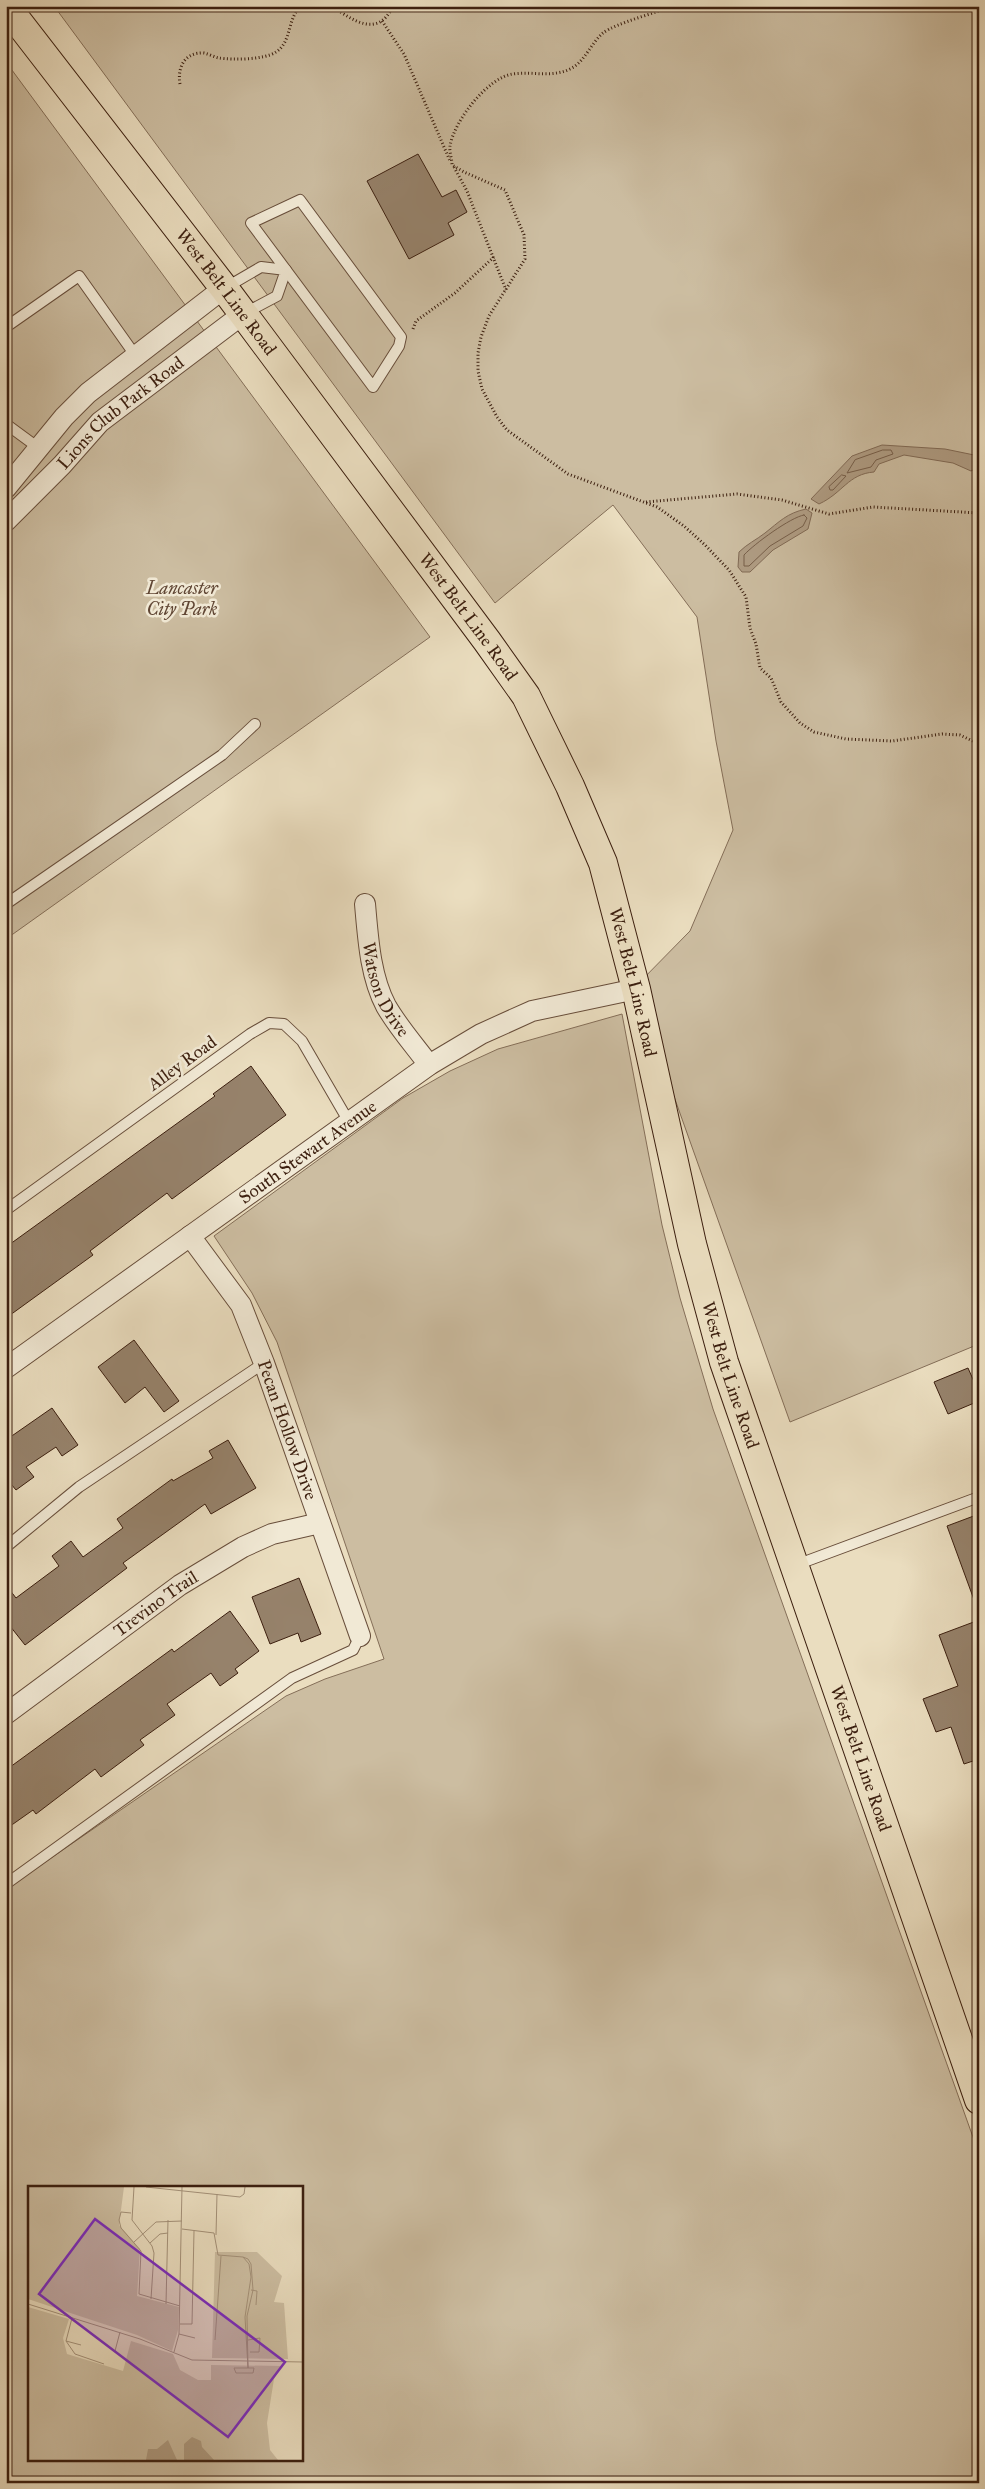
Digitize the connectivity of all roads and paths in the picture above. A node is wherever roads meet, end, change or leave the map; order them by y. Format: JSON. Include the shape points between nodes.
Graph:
{"nodes":[{"id":1,"x":6,"y":6,"type":"edge"},
{"id":2,"x":301,"y":6,"type":"edge"},
{"id":3,"x":332,"y":6,"type":"edge"},
{"id":4,"x":393,"y":6,"type":"edge"},
{"id":5,"x":675,"y":6,"type":"edge"},
{"id":6,"x":382,"y":21,"type":"junction"},
{"id":7,"x":180,"y":84,"type":"dead end"},
{"id":8,"x":452,"y":164,"type":"junction"},
{"id":9,"x":494,"y":257,"type":"junction"},
{"id":10,"x":286,"y":270,"type":"junction"},
{"id":11,"x":224,"y":288,"type":"junction"},
{"id":12,"x":506,"y":290,"type":"junction"},
{"id":13,"x":243,"y":314,"type":"junction"},
{"id":14,"x":6,"y":327,"type":"edge"},
{"id":15,"x":401,"y":337,"type":"junction"},
{"id":16,"x":135,"y":355,"type":"junction"},
{"id":17,"x":155,"y":380,"type":"junction"},
{"id":18,"x":6,"y":424,"type":"edge"},
{"id":19,"x":40,"y":448,"type":"junction"},
{"id":20,"x":62,"y":464,"type":"junction"},
{"id":21,"x":6,"y":489,"type":"edge"},
{"id":22,"x":645,"y":502,"type":"junction"},
{"id":23,"x":24,"y":504,"type":"junction"},
{"id":24,"x":979,"y":513,"type":"edge"},
{"id":25,"x":6,"y":521,"type":"edge"},
{"id":26,"x":256,"y":724,"type":"dead end"},
{"id":27,"x":979,"y":744,"type":"edge"},
{"id":28,"x":6,"y":904,"type":"edge"},
{"id":29,"x":365,"y":904,"type":"dead end"},
{"id":30,"x":636,"y":988,"type":"junction"},
{"id":31,"x":429,"y":1065,"type":"junction"},
{"id":32,"x":348,"y":1122,"type":"junction"},
{"id":33,"x":6,"y":1210,"type":"edge"},
{"id":34,"x":190,"y":1236,"type":"junction"},
{"id":35,"x":264,"y":1363,"type":"junction"},
{"id":36,"x":6,"y":1368,"type":"edge"},
{"id":37,"x":979,"y":1497,"type":"edge"},
{"id":38,"x":320,"y":1523,"type":"junction"},
{"id":39,"x":6,"y":1546,"type":"edge"},
{"id":40,"x":793,"y":1566,"type":"junction"},
{"id":41,"x":360,"y":1636,"type":"joint"},
{"id":42,"x":6,"y":1714,"type":"edge"},
{"id":43,"x":6,"y":1884,"type":"edge"},
{"id":44,"x":972,"y":2062,"type":"edge"},
{"id":45,"x":979,"y":2100,"type":"edge"}],
"edges":[{"from":1,"to":11,"type":"main road","name":"West Belt Line Road"},
{"from":2,"to":7,"type":"path","via":[[294,12],[282,47],[275,53],[235,60],[216,58],[206,53],[196,54],[181,65],[178,74]]},
{"from":3,"to":6,"type":"path","via":[[354,22]]},
{"from":4,"to":6,"type":"path"},
{"from":5,"to":8,"type":"path","via":[[606,31],[571,69],[548,75],[515,74],[493,83],[457,124],[450,147]]},
{"from":6,"to":8,"type":"path","via":[[404,54]]},
{"from":8,"to":9,"type":"path","via":[[467,191]]},
{"from":8,"to":12,"type":"path","via":[[509,195],[524,235],[525,259]]},
{"from":9,"to":12,"type":"path"},
{"from":9,"to":15,"type":"path","via":[[455,293],[416,321],[413,331]]},
{"from":10,"to":11,"type":"lane","via":[[261,267]]},
{"from":10,"to":13,"type":"lane","via":[[278,296]]},
{"from":10,"to":15,"type":"lane","via":[[373,387],[399,346]]},
{"from":10,"to":15,"type":"lane","via":[[251,223],[300,200]]},
{"from":11,"to":13,"type":"main road","name":"West Belt Line Road"},
{"from":11,"to":16,"type":"street","name":"Lions Club Park Road"},
{"from":12,"to":22,"type":"path","via":[[489,316],[478,352],[482,389],[497,417],[507,430],[568,474]]},
{"from":13,"to":17,"type":"street","name":"Lions Club Park Road"},
{"from":13,"to":30,"type":"main road","name":"West Belt Line Road","via":[[526,696],[603,863]]},
{"from":14,"to":16,"type":"lane","via":[[79,276]]},
{"from":16,"to":17,"type":"street"},
{"from":16,"to":19,"type":"street","name":"Lions Club Park Road","via":[[88,393]]},
{"from":17,"to":20,"type":"street","name":"Lions Club Park Road","via":[[100,422]]},
{"from":18,"to":19,"type":"lane"},
{"from":19,"to":20,"type":"street"},
{"from":19,"to":21,"type":"street","name":"Lions Club Park Road"},
{"from":20,"to":23,"type":"street","name":"Lions Club Park Road"},
{"from":21,"to":23,"type":"street"},
{"from":22,"to":24,"type":"path","via":[[737,494],[782,500],[829,514],[873,508]]},
{"from":22,"to":27,"type":"path","via":[[684,526],[711,551],[740,586],[746,596],[760,668],[770,678],[781,702],[800,723],[814,732],[846,739],[892,741],[942,734],[960,735]]},
{"from":23,"to":25,"type":"street","name":"Lions Club Park Road"},
{"from":26,"to":28,"type":"lane","via":[[222,755]]},
{"from":29,"to":31,"type":"street","name":"Watson Drive","via":[[368,942],[385,1005]]},
{"from":30,"to":31,"type":"street","name":"South Stewart Avenue","via":[[532,1010],[481,1034]]},
{"from":30,"to":40,"type":"main road","name":"West Belt Line Road","via":[[692,1244],[724,1362]]},
{"from":31,"to":32,"type":"street","name":"South Stewart Avenue"},
{"from":32,"to":33,"type":"lane","name":"Alley Road","via":[[302,1041],[284,1024],[269,1023]]},
{"from":32,"to":34,"type":"street","name":"South Stewart Avenue"},
{"from":34,"to":35,"type":"street","name":"Pecan Hollow Drive","via":[[241,1305]]},
{"from":34,"to":36,"type":"street","name":"South Stewart Avenue"},
{"from":35,"to":38,"type":"street","name":"Pecan Hollow Drive"},
{"from":35,"to":39,"type":"lane","via":[[79,1487]]},
{"from":37,"to":40,"type":"lane"},
{"from":38,"to":41,"type":"street","name":"Pecan Hollow Drive"},
{"from":38,"to":42,"type":"street","name":"Trevino Trail","via":[[272,1534],[243,1547],[180,1585]]},
{"from":40,"to":44,"type":"main road","name":"West Belt Line Road"},
{"from":41,"to":43,"type":"lane","via":[[353,1650],[292,1678]]},
{"from":44,"to":45,"type":"main road","name":"West Belt Line Road"}]}
